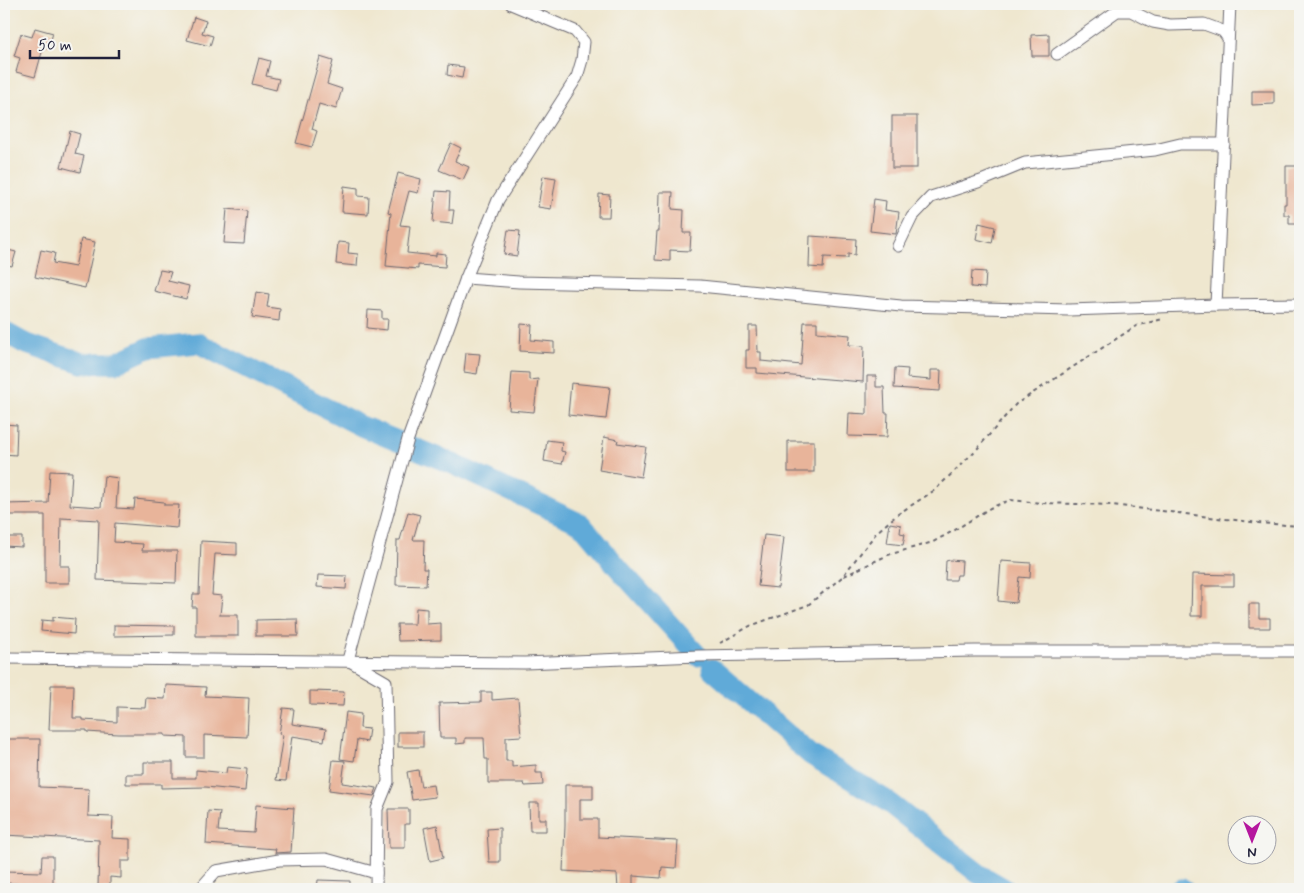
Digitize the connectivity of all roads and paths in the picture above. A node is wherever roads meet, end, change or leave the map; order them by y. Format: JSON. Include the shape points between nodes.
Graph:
{"nodes":[{"id":1,"x":512,"y":4,"type":"edge"},
{"id":2,"x":1228,"y":5,"type":"edge"},
{"id":3,"x":1228,"y":38,"type":"junction"},
{"id":4,"x":1057,"y":54,"type":"dead end"},
{"id":5,"x":1224,"y":144,"type":"junction"},
{"id":6,"x":898,"y":246,"type":"dead end"},
{"id":7,"x":466,"y":278,"type":"junction"},
{"id":8,"x":1300,"y":304,"type":"edge"},
{"id":9,"x":1216,"y":305,"type":"junction"},
{"id":10,"x":1163,"y":319,"type":"dead end"},
{"id":11,"x":1300,"y":526,"type":"edge"},
{"id":12,"x":842,"y":577,"type":"junction"},
{"id":13,"x":720,"y":643,"type":"dead end"},
{"id":14,"x":1300,"y":651,"type":"edge"},
{"id":15,"x":4,"y":658,"type":"edge"},
{"id":16,"x":348,"y":660,"type":"junction"},
{"id":17,"x":378,"y":884,"type":"edge"},
{"id":18,"x":200,"y":889,"type":"edge"}],
"edges":[{"from":1,"to":7,"type":"street","via":[[575,31],[584,42],[582,60],[577,77],[498,200]]},
{"from":2,"to":3,"type":"street"},
{"from":3,"to":4,"type":"street","via":[[1223,32],[1204,24],[1170,25],[1153,22],[1131,11],[1117,11]]},
{"from":3,"to":5,"type":"street"},
{"from":5,"to":6,"type":"street","via":[[1180,144],[1154,150],[1025,163],[932,197],[912,217]]},
{"from":5,"to":9,"type":"street"},
{"from":7,"to":9,"type":"street","via":[[700,286],[901,306],[1070,310]]},
{"from":7,"to":16,"type":"street","via":[[403,456]]},
{"from":8,"to":9,"type":"street"},
{"from":10,"to":12,"type":"path","via":[[1136,326],[1016,404],[935,490],[877,532]]},
{"from":11,"to":12,"type":"path","via":[[1112,505],[1010,500],[990,508],[933,542],[888,555]]},
{"from":12,"to":13,"type":"path","via":[[808,604],[750,626]]},
{"from":14,"to":16,"type":"street","via":[[728,655],[525,663]]},
{"from":15,"to":16,"type":"street"},
{"from":16,"to":17,"type":"street","via":[[386,682],[388,782],[377,809]]},
{"from":17,"to":18,"type":"street","via":[[326,859],[279,860],[216,871]]}]}
